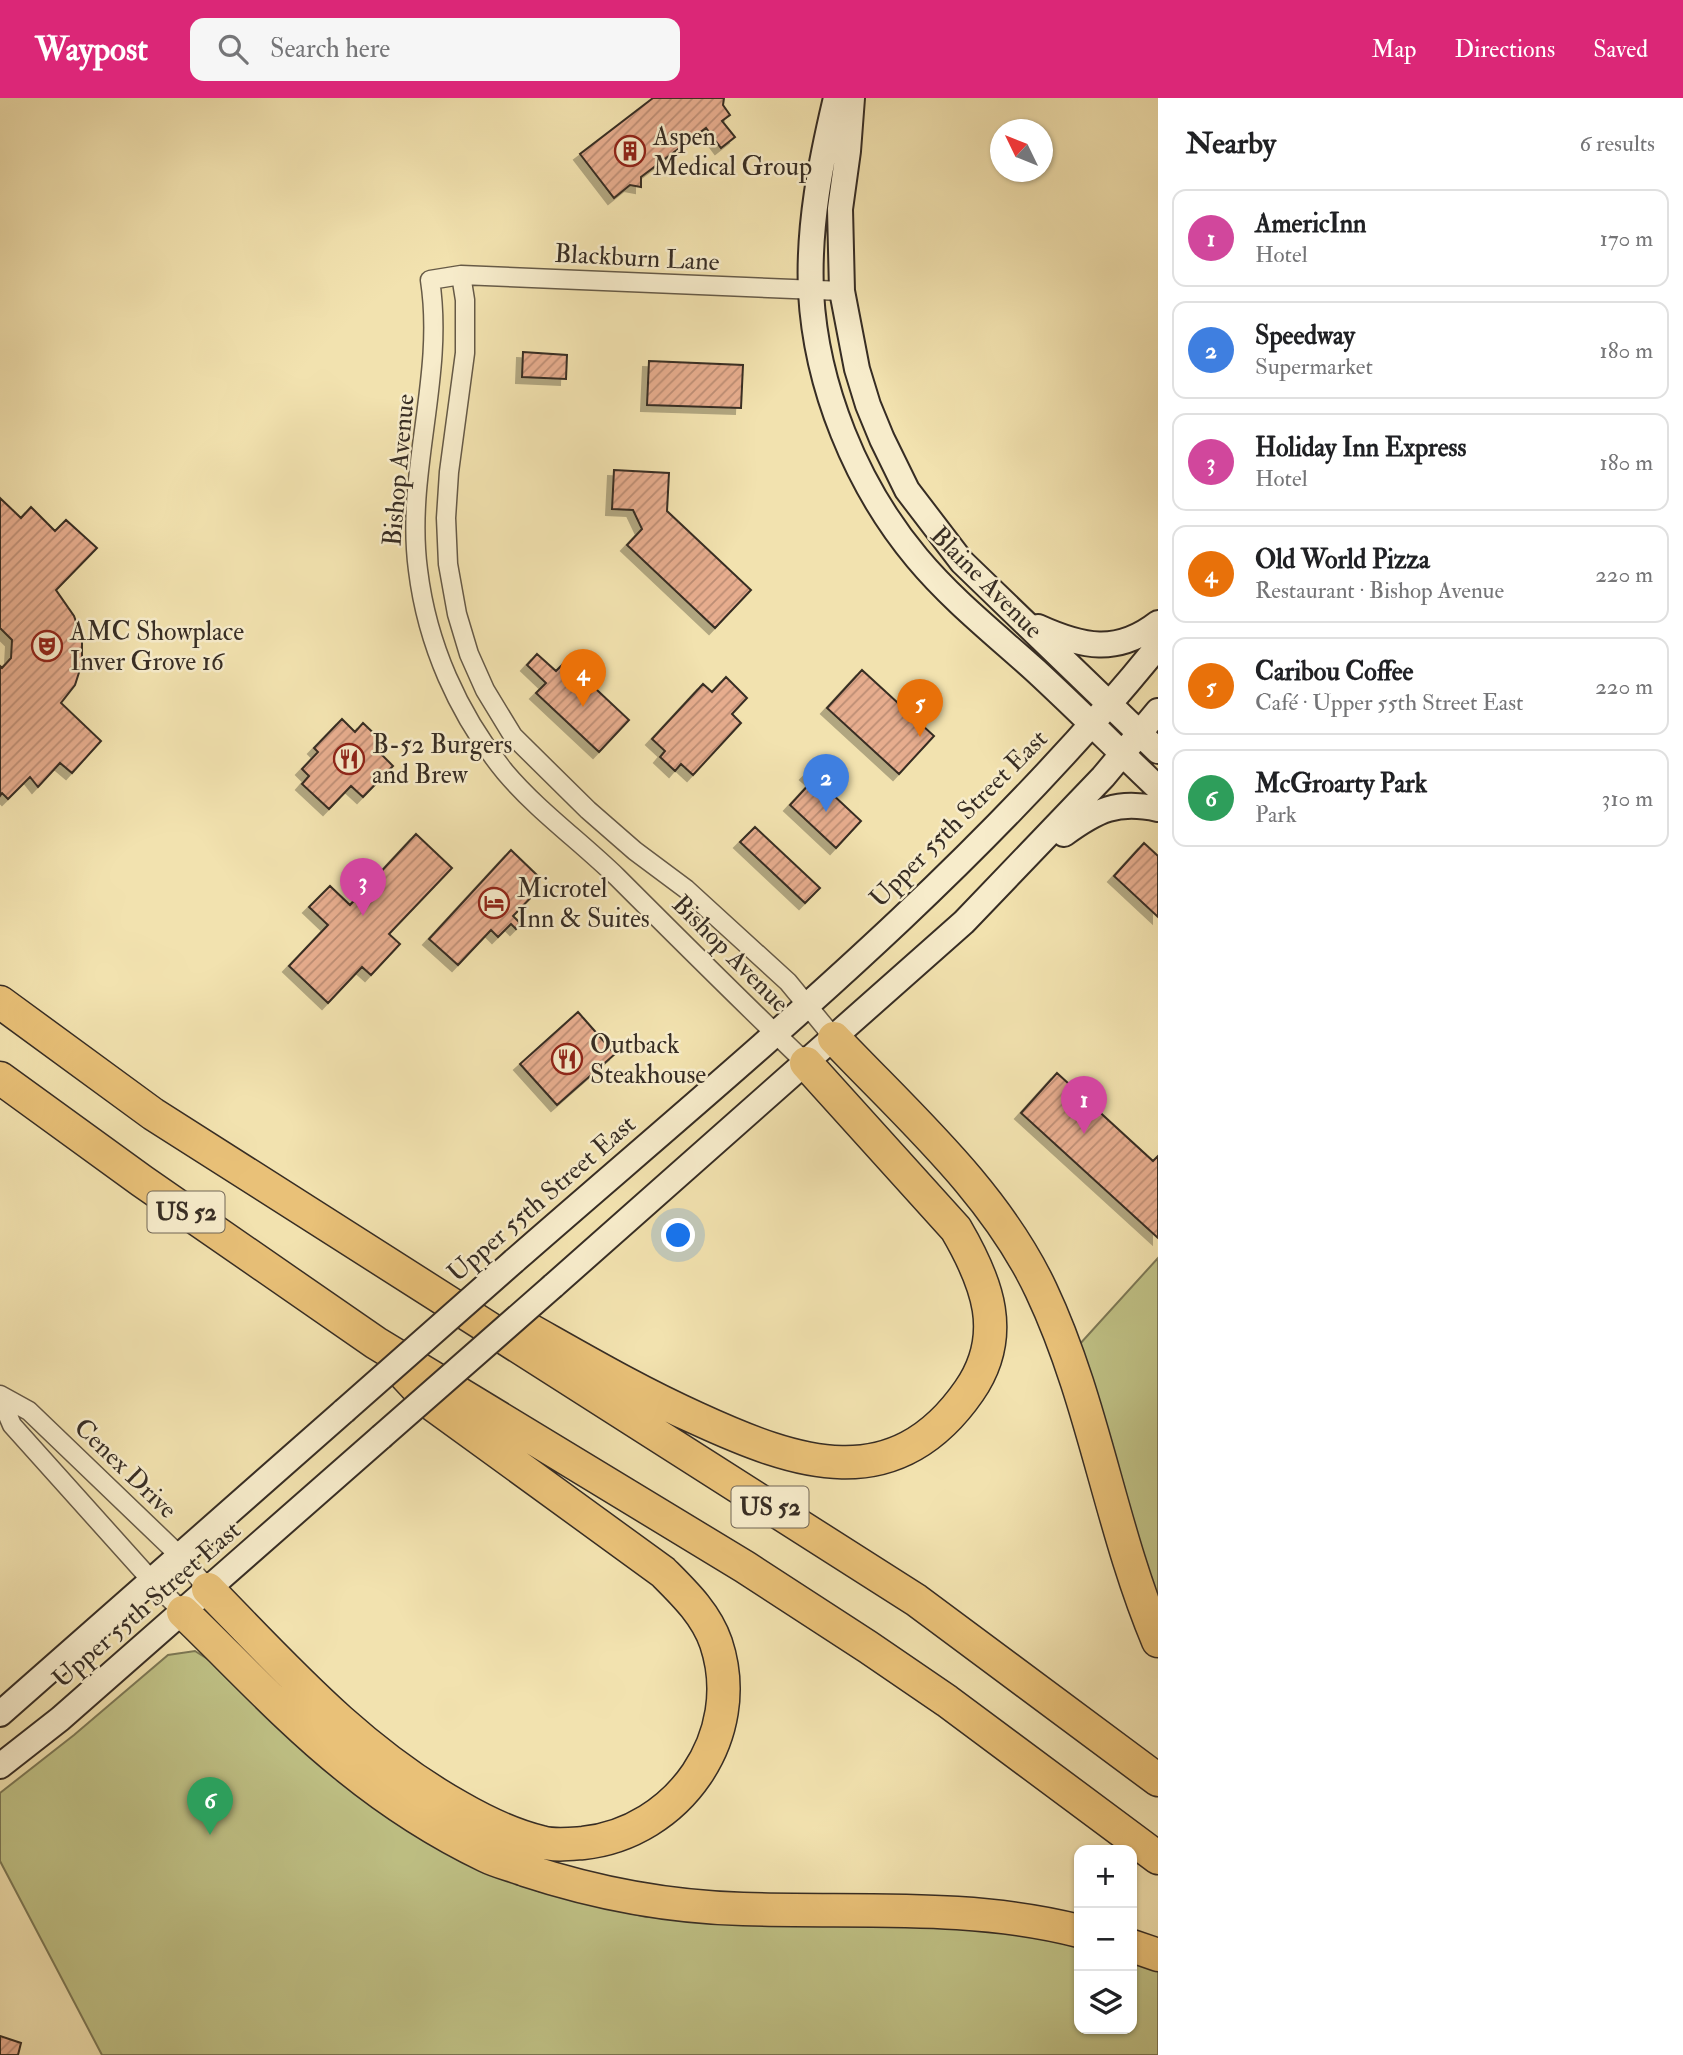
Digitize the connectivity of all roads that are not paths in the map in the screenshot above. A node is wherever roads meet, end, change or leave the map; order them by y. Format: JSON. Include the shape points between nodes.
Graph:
{"nodes":[{"id":1,"x":836,"y":98,"type":"edge"},
{"id":2,"x":852,"y":98,"type":"edge"},
{"id":3,"x":461,"y":275,"type":"junction"},
{"id":4,"x":430,"y":279,"type":"joint"},
{"id":5,"x":842,"y":291,"type":"junction"},
{"id":6,"x":811,"y":292,"type":"junction"},
{"id":7,"x":1021,"y":619,"type":"junction"},
{"id":8,"x":1158,"y":623,"type":"edge"},
{"id":9,"x":1158,"y":646,"type":"edge"},
{"id":10,"x":1109,"y":705,"type":"junction"},
{"id":11,"x":1158,"y":711,"type":"edge"},
{"id":12,"x":1093,"y":724,"type":"junction"},
{"id":13,"x":1149,"y":742,"type":"edge"},
{"id":14,"x":1122,"y":754,"type":"junction"},
{"id":15,"x":1158,"y":788,"type":"edge"},
{"id":16,"x":1158,"y":809,"type":"edge"},
{"id":17,"x":1013,"y":871,"type":"junction"},
{"id":18,"x":0,"y":1002,"type":"edge"},
{"id":19,"x":807,"y":1003,"type":"junction"},
{"id":20,"x":774,"y":1033,"type":"junction"},
{"id":21,"x":834,"y":1038,"type":"junction"},
{"id":22,"x":806,"y":1063,"type":"junction"},
{"id":23,"x":0,"y":1077,"type":"edge"},
{"id":24,"x":369,"y":1251,"type":"junction"},
{"id":25,"x":376,"y":1343,"type":"junction"},
{"id":26,"x":0,"y":1396,"type":"edge"},
{"id":27,"x":180,"y":1556,"type":"junction"},
{"id":28,"x":152,"y":1581,"type":"junction"},
{"id":29,"x":208,"y":1590,"type":"junction"},
{"id":30,"x":183,"y":1612,"type":"junction"},
{"id":31,"x":1158,"y":1641,"type":"edge"},
{"id":32,"x":0,"y":1714,"type":"edge"},
{"id":33,"x":0,"y":1766,"type":"edge"},
{"id":34,"x":1158,"y":1780,"type":"edge"},
{"id":35,"x":1158,"y":1858,"type":"edge"},
{"id":36,"x":1074,"y":1930,"type":"edge"},
{"id":37,"x":1137,"y":1947,"type":"edge"},
{"id":38,"x":1158,"y":1955,"type":"edge"}],
"edges":[{"from":1,"to":6,"type":"street","name":"Blaine Avenue","via":[[815,201]]},
{"from":2,"to":5,"type":"street","name":"Blaine Avenue","via":[[839,209]]},
{"from":3,"to":4,"type":"street","name":"Blackburn Lane"},
{"from":3,"to":6,"type":"street","name":"Blackburn Lane"},
{"from":3,"to":19,"type":"street","name":"Bishop Avenue","via":[[465,353],[449,472],[448,564],[457,614],[485,690],[513,736],[588,810],[686,889]]},
{"from":4,"to":20,"type":"street","name":"Bishop Avenue","via":[[434,357],[418,476],[417,569],[439,659],[454,695],[506,773]]},
{"from":5,"to":6,"type":"street","name":"Blackburn Lane"},
{"from":5,"to":7,"type":"street","name":"Blaine Avenue","via":[[868,405],[905,486],[962,562]]},
{"from":6,"to":12,"type":"street","name":"Blaine Avenue","via":[[817,342],[838,418],[852,456],[886,514],[939,583]]},
{"from":7,"to":8,"type":"street","via":[[1087,645],[1125,642]]},
{"from":7,"to":10,"type":"street","name":"Blaine Avenue"},
{"from":9,"to":10,"type":"street","name":"Upper 55th Street East"},
{"from":10,"to":12,"type":"street","name":"Upper 55th Street East"},
{"from":10,"to":13,"type":"street","name":"Blaine Avenue"},
{"from":11,"to":13,"type":"street","name":"Upper 55th Street East"},
{"from":12,"to":14,"type":"street","name":"Blaine Avenue"},
{"from":12,"to":19,"type":"street","name":"Upper 55th Street East","via":[[942,879]]},
{"from":13,"to":14,"type":"street","name":"Upper 55th Street East"},
{"from":14,"to":15,"type":"street","name":"Blaine Avenue"},
{"from":14,"to":17,"type":"street","name":"Upper 55th Street East"},
{"from":16,"to":17,"type":"street","via":[[1127,804],[1103,809]]},
{"from":17,"to":21,"type":"street","name":"Upper 55th Street East","via":[[964,922]]},
{"from":18,"to":24,"type":"highway","number":"US 52","via":[[153,1114]]},
{"from":19,"to":20,"type":"street","name":"Upper 55th Street East"},
{"from":19,"to":21,"type":"street","name":"Bishop Avenue"},
{"from":20,"to":22,"type":"street","name":"Bishop Avenue"},
{"from":20,"to":27,"type":"street","name":"Upper 55th Street East","bridge":true},
{"from":21,"to":22,"type":"street","name":"Upper 55th Street East"},
{"from":21,"to":31,"type":"highway","via":[[976,1188],[1021,1252],[1068,1351],[1129,1565]]},
{"from":22,"to":24,"type":"highway","via":[[956,1229],[986,1289],[989,1355],[974,1384],[958,1408],[917,1444],[887,1457],[827,1463],[740,1439],[650,1397],[468,1296]]},
{"from":22,"to":29,"type":"street","name":"Upper 55th Street East","bridge":true},
{"from":23,"to":25,"type":"highway","number":"US 52"},
{"from":24,"to":34,"type":"highway","number":"US 52","via":[[916,1601]]},
{"from":25,"to":29,"type":"highway","via":[[432,1404],[663,1572],[702,1616],[716,1643],[722,1702],[718,1732],[686,1791],[636,1829],[600,1841],[545,1843],[514,1835],[440,1796],[363,1743]]},
{"from":25,"to":35,"type":"highway","number":"US 52","via":[[868,1647],[947,1700]]},
{"from":26,"to":27,"type":"street","name":"Cenex Drive","via":[[29,1411]]},
{"from":26,"to":28,"type":"street","name":"Cenex Drive","via":[[12,1425]]},
{"from":27,"to":28,"type":"street","name":"Upper 55th Street East"},
{"from":27,"to":29,"type":"street","name":"Cenex Drive"},
{"from":28,"to":30,"type":"street","name":"Cenex Drive"},
{"from":28,"to":32,"type":"street","name":"Upper 55th Street East"},
{"from":29,"to":30,"type":"street","name":"Upper 55th Street East"},
{"from":30,"to":33,"type":"street","name":"Upper 55th Street East"},
{"from":30,"to":36,"type":"highway","via":[[346,1768],[425,1823],[488,1857],[585,1887],[671,1903],[977,1915]]},
{"from":37,"to":38,"type":"highway"}]}
